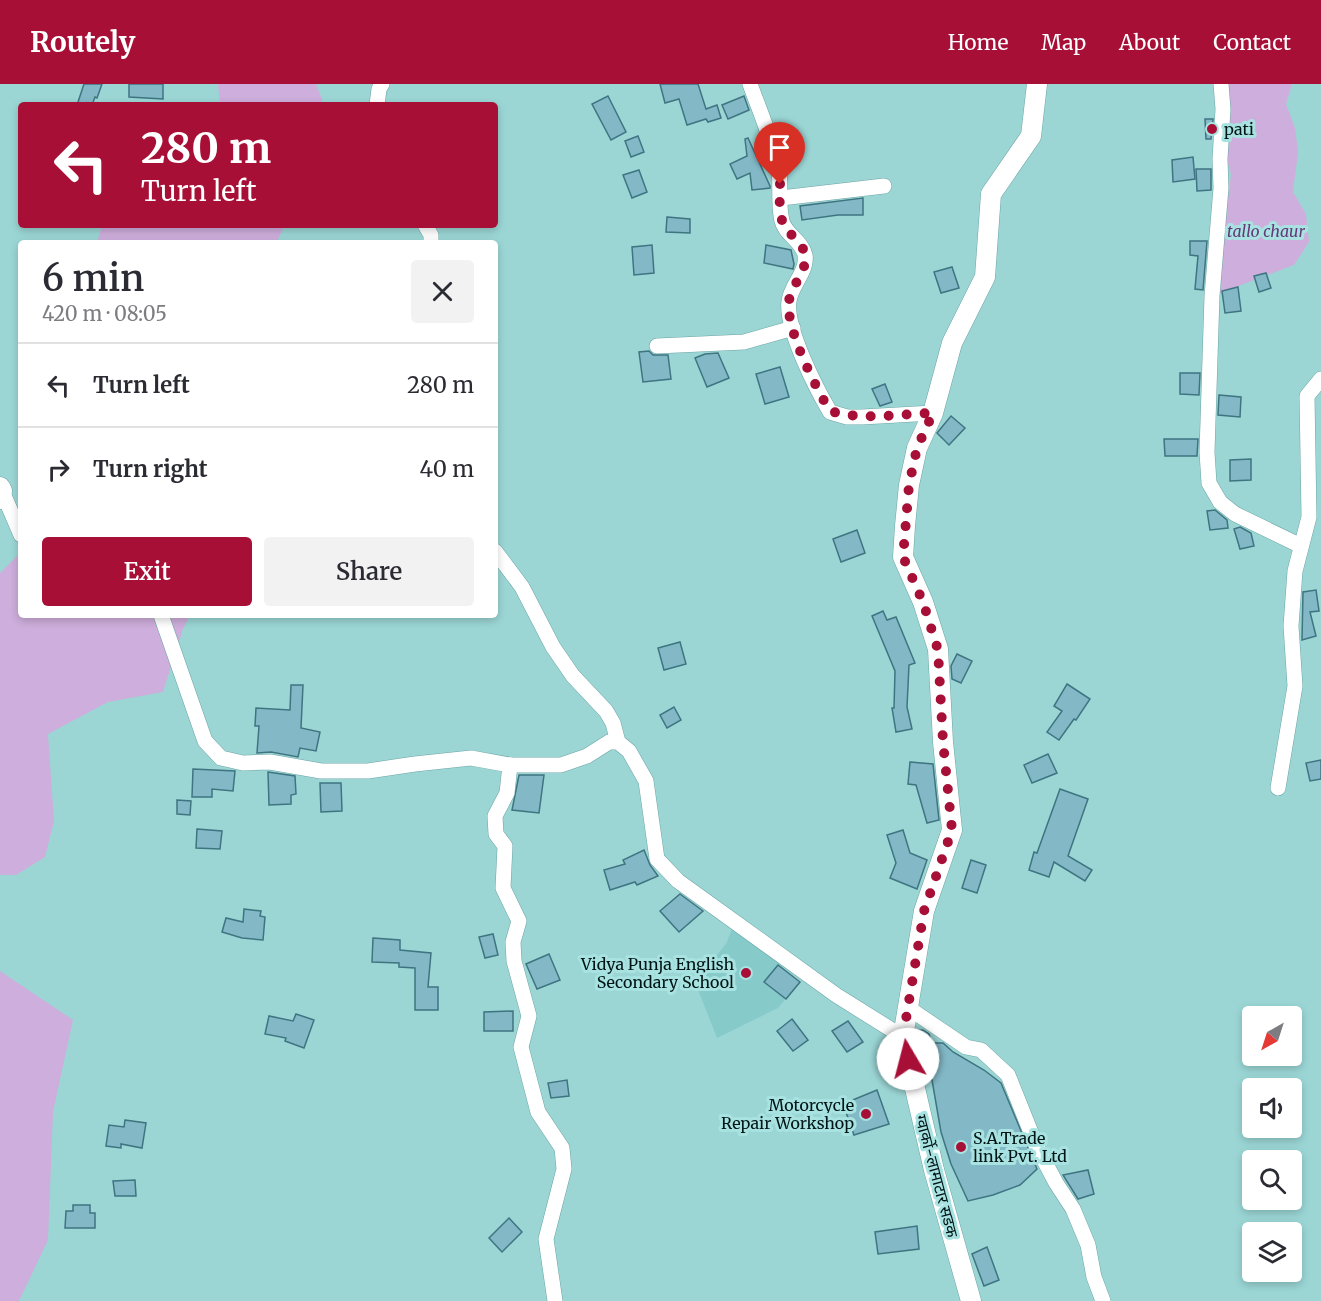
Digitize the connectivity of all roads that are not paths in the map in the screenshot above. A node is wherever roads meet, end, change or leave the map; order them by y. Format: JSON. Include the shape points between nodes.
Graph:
{"nodes":[{"id":1,"x":382,"y":84,"type":"edge"},
{"id":2,"x":750,"y":84,"type":"edge"},
{"id":3,"x":1037,"y":84,"type":"edge"},
{"id":4,"x":1221,"y":84,"type":"edge"},
{"id":5,"x":377,"y":102,"type":"edge"},
{"id":6,"x":884,"y":186,"type":"dead end"},
{"id":7,"x":780,"y":198,"type":"junction"},
{"id":8,"x":793,"y":328,"type":"junction"},
{"id":9,"x":657,"y":346,"type":"dead end"},
{"id":10,"x":1321,"y":379,"type":"edge"},
{"id":11,"x":933,"y":413,"type":"junction"},
{"id":12,"x":0,"y":493,"type":"edge"},
{"id":13,"x":18,"y":529,"type":"edge"},
{"id":14,"x":1301,"y":546,"type":"junction"},
{"id":15,"x":498,"y":555,"type":"edge"},
{"id":16,"x":163,"y":618,"type":"edge"},
{"id":17,"x":618,"y":742,"type":"junction"},
{"id":18,"x":510,"y":765,"type":"junction"},
{"id":19,"x":1278,"y":788,"type":"dead end"},
{"id":20,"x":907,"y":1007,"type":"junction"},
{"id":21,"x":903,"y":1037,"type":"junction"},
{"id":22,"x":555,"y":1301,"type":"edge"},
{"id":23,"x":971,"y":1301,"type":"edge"},
{"id":24,"x":1102,"y":1301,"type":"edge"}],
"edges":[{"from":1,"to":5,"type":"street"},
{"from":2,"to":7,"type":"street","via":[[778,171]]},
{"from":3,"to":11,"type":"main road","name":"ग्वार्को-लामाटार सडक","via":[[1031,136],[991,194],[985,277],[952,343]]},
{"from":4,"to":14,"type":"street","via":[[1221,188],[1212,296],[1209,483],[1220,502],[1235,514]]},
{"from":6,"to":7,"type":"street"},
{"from":7,"to":8,"type":"street","via":[[783,224],[805,253],[805,264],[789,300]]},
{"from":8,"to":9,"type":"street","via":[[744,342]]},
{"from":8,"to":11,"type":"street","via":[[798,347],[830,411],[847,417]]},
{"from":10,"to":14,"type":"street","via":[[1307,396],[1309,517]]},
{"from":11,"to":20,"type":"main road","name":"ग्वार्को-लामाटार सडक","via":[[917,448],[909,485],[903,557],[938,650],[952,830],[924,911]]},
{"from":12,"to":13,"type":"street"},
{"from":14,"to":19,"type":"street","via":[[1294,571],[1291,626],[1295,686]]},
{"from":15,"to":17,"type":"street","via":[[522,587],[573,676],[606,711]]},
{"from":16,"to":18,"type":"street","via":[[205,741],[221,758],[321,771],[368,771],[471,758]]},
{"from":17,"to":18,"type":"street","via":[[609,742],[587,756],[561,765]]},
{"from":17,"to":21,"type":"street","via":[[629,751],[646,781],[657,859],[678,881],[836,995]]},
{"from":18,"to":22,"type":"street","via":[[507,793],[495,816],[496,834],[505,846],[503,888],[519,921],[513,942],[514,961],[529,1016],[521,1047],[538,1112],[562,1148],[564,1169],[546,1239]]},
{"from":20,"to":21,"type":"main road","name":"ग्वार्को-लामाटार सडक"},
{"from":20,"to":24,"type":"street","via":[[966,1047],[981,1050],[1008,1075],[1036,1145],[1077,1218]]},
{"from":21,"to":23,"type":"main road","name":"ग्वार्को-लामाटार सडक","via":[[934,1170]]}]}
